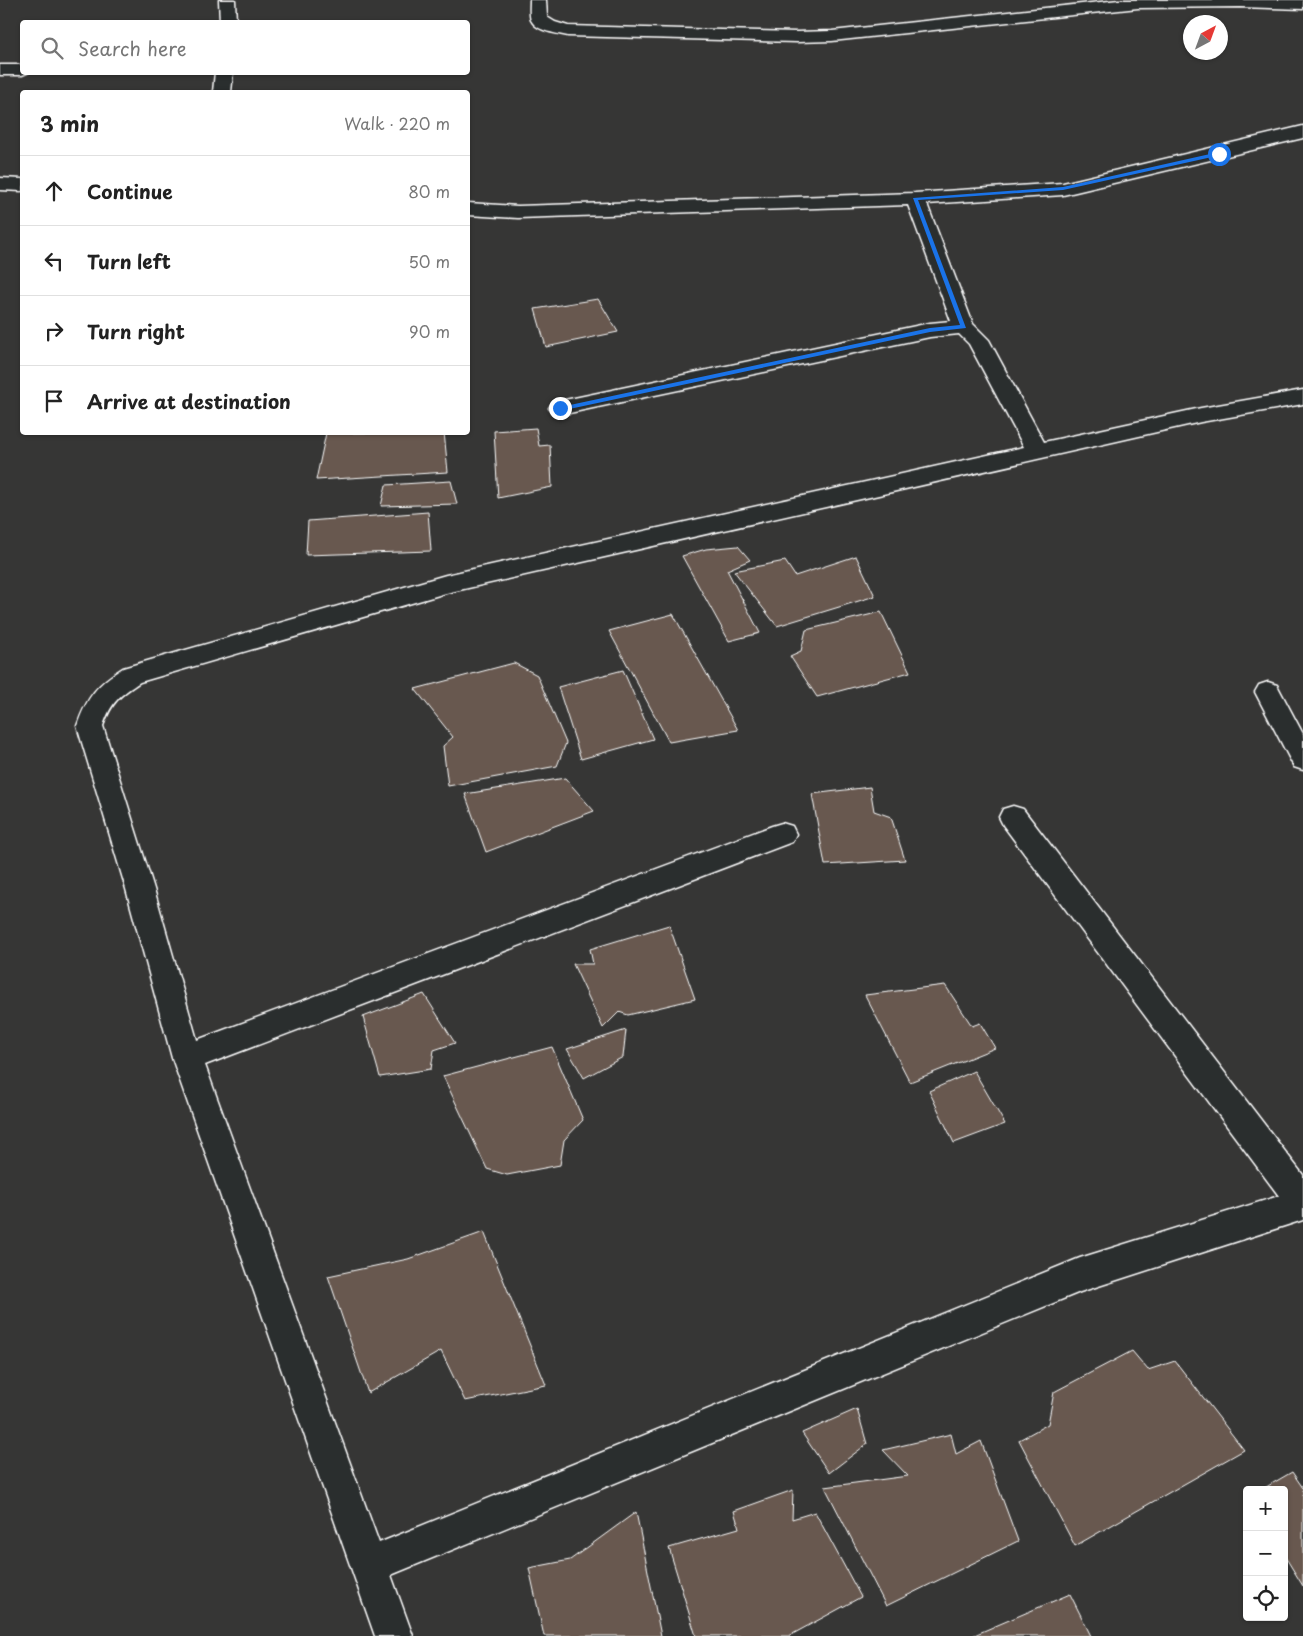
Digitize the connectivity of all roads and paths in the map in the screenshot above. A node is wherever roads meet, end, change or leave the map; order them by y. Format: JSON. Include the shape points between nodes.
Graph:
{"nodes":[{"id":1,"x":227,"y":0,"type":"edge"},
{"id":2,"x":538,"y":0,"type":"edge"},
{"id":3,"x":1303,"y":4,"type":"edge"},
{"id":4,"x":228,"y":20,"type":"edge"},
{"id":5,"x":0,"y":70,"type":"edge"},
{"id":6,"x":20,"y":70,"type":"edge"},
{"id":7,"x":224,"y":75,"type":"edge"},
{"id":8,"x":222,"y":90,"type":"edge"},
{"id":9,"x":1303,"y":132,"type":"edge"},
{"id":10,"x":0,"y":184,"type":"edge"},
{"id":11,"x":20,"y":185,"type":"edge"},
{"id":12,"x":915,"y":199,"type":"junction"},
{"id":13,"x":470,"y":210,"type":"edge"},
{"id":14,"x":964,"y":326,"type":"junction"},
{"id":15,"x":1303,"y":397,"type":"edge"},
{"id":16,"x":560,"y":408,"type":"dead end"},
{"id":17,"x":1038,"y":452,"type":"junction"},
{"id":18,"x":1268,"y":692,"type":"dead end"},
{"id":19,"x":1303,"y":759,"type":"edge"},
{"id":20,"x":1013,"y":816,"type":"dead end"},
{"id":21,"x":782,"y":834,"type":"dead end"},
{"id":22,"x":187,"y":1058,"type":"junction"},
{"id":23,"x":1303,"y":1203,"type":"edge"},
{"id":24,"x":370,"y":1565,"type":"junction"},
{"id":25,"x":394,"y":1636,"type":"edge"}],
"edges":[{"from":1,"to":4,"type":"street"},
{"from":2,"to":3,"type":"street","via":[[539,19],[549,26],[568,31],[797,37],[1138,3]]},
{"from":5,"to":6,"type":"street"},
{"from":7,"to":8,"type":"street"},
{"from":9,"to":12,"type":"street","via":[[1063,189]]},
{"from":10,"to":11,"type":"street"},
{"from":12,"to":13,"type":"street","via":[[518,212]]},
{"from":12,"to":14,"type":"street"},
{"from":14,"to":16,"type":"street","via":[[930,330]]},
{"from":14,"to":17,"type":"street","via":[[978,340]]},
{"from":15,"to":17,"type":"street"},
{"from":17,"to":22,"type":"street","via":[[446,584],[132,675],[108,689],[96,706],[90,726]]},
{"from":18,"to":19,"type":"street"},
{"from":20,"to":23,"type":"street"},
{"from":21,"to":22,"type":"street"},
{"from":22,"to":24,"type":"street"},
{"from":23,"to":24,"type":"street","via":[[1080,1276]]},
{"from":24,"to":25,"type":"street"}]}
